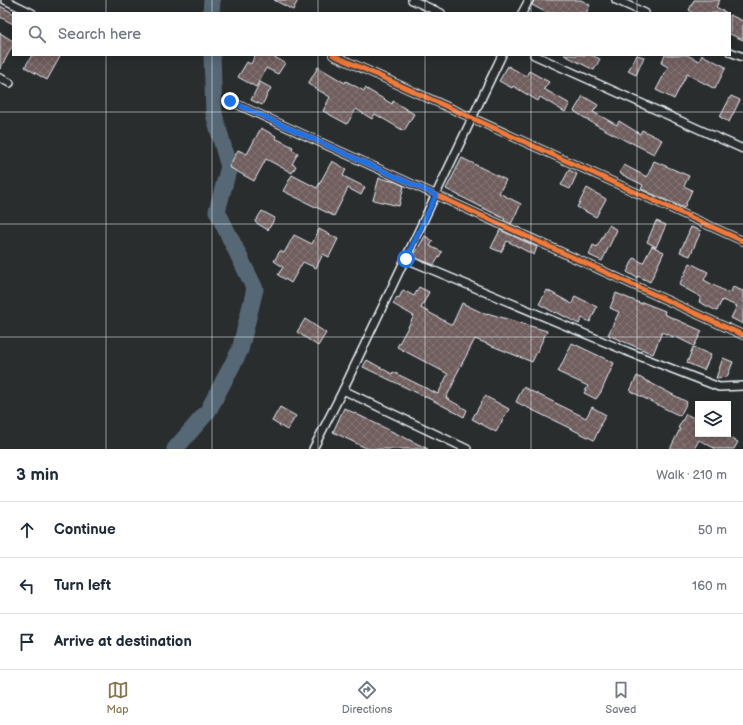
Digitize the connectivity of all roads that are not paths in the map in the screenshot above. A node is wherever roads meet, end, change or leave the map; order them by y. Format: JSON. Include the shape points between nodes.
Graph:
{"nodes":[{"id":1,"x":4,"y":0,"type":"edge"},
{"id":2,"x":412,"y":0,"type":"edge"},
{"id":3,"x":529,"y":0,"type":"edge"},
{"id":4,"x":616,"y":0,"type":"edge"},
{"id":5,"x":30,"y":12,"type":"edge"},
{"id":6,"x":439,"y":12,"type":"edge"},
{"id":7,"x":523,"y":12,"type":"edge"},
{"id":8,"x":643,"y":12,"type":"edge"},
{"id":9,"x":731,"y":52,"type":"edge"},
{"id":10,"x":335,"y":56,"type":"edge"},
{"id":11,"x":502,"y":56,"type":"edge"},
{"id":12,"x":536,"y":56,"type":"edge"},
{"id":13,"x":743,"y":57,"type":"edge"},
{"id":14,"x":0,"y":78,"type":"edge"},
{"id":15,"x":10,"y":83,"type":"dead end"},
{"id":16,"x":230,"y":101,"type":"dead end"},
{"id":17,"x":473,"y":118,"type":"junction"},
{"id":18,"x":743,"y":149,"type":"edge"},
{"id":19,"x":436,"y":195,"type":"junction"},
{"id":20,"x":743,"y":240,"type":"edge"},
{"id":21,"x":406,"y":259,"type":"junction"},
{"id":22,"x":743,"y":335,"type":"edge"},
{"id":23,"x":743,"y":386,"type":"edge"},
{"id":24,"x":343,"y":390,"type":"junction"},
{"id":25,"x":313,"y":449,"type":"edge"},
{"id":26,"x":468,"y":449,"type":"edge"}],
"edges":[{"from":1,"to":5,"type":"street"},
{"from":2,"to":6,"type":"street"},
{"from":3,"to":7,"type":"street"},
{"from":4,"to":8,"type":"street"},
{"from":9,"to":13,"type":"street"},
{"from":10,"to":17,"type":"street"},
{"from":11,"to":17,"type":"street"},
{"from":12,"to":18,"type":"street"},
{"from":14,"to":15,"type":"street"},
{"from":16,"to":19,"type":"street"},
{"from":17,"to":19,"type":"street"},
{"from":17,"to":20,"type":"street"},
{"from":19,"to":21,"type":"street"},
{"from":19,"to":22,"type":"street"},
{"from":21,"to":23,"type":"street","via":[[719,387]]},
{"from":21,"to":24,"type":"street"},
{"from":24,"to":25,"type":"street"},
{"from":24,"to":26,"type":"street"}]}
